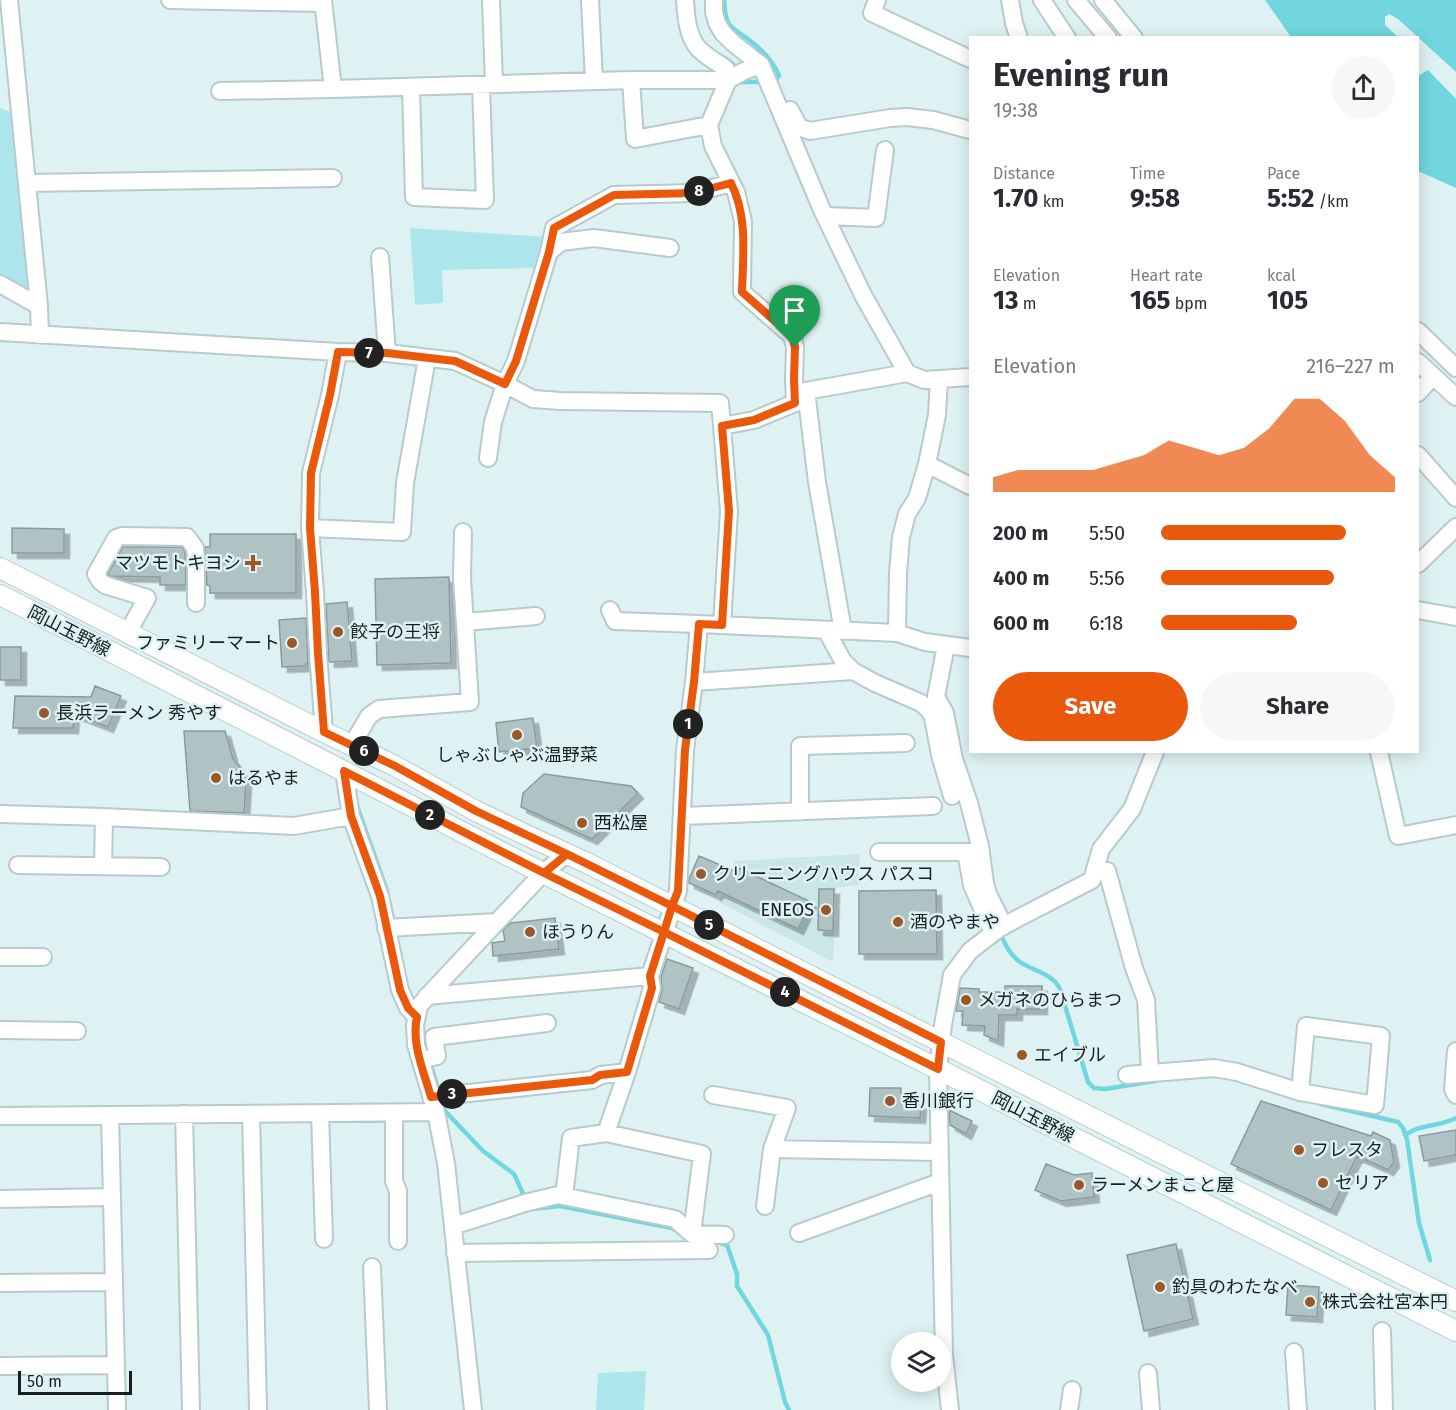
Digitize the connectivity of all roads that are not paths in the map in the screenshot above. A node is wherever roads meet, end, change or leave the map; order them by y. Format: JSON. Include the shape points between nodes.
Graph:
{"nodes":[{"id":1,"x":9,"y":0,"type":"edge"},
{"id":2,"x":170,"y":0,"type":"edge"},
{"id":3,"x":491,"y":0,"type":"edge"},
{"id":4,"x":591,"y":0,"type":"edge"},
{"id":5,"x":685,"y":0,"type":"edge"},
{"id":6,"x":714,"y":0,"type":"edge"},
{"id":7,"x":877,"y":0,"type":"edge"},
{"id":8,"x":1010,"y":0,"type":"edge"},
{"id":9,"x":1042,"y":0,"type":"edge"},
{"id":10,"x":1076,"y":0,"type":"edge"},
{"id":11,"x":1103,"y":0,"type":"edge"},
{"id":12,"x":323,"y":1,"type":"edge"},
{"id":13,"x":1018,"y":36,"type":"edge"},
{"id":14,"x":1066,"y":36,"type":"edge"},
{"id":15,"x":1106,"y":36,"type":"edge"},
{"id":16,"x":1132,"y":36,"type":"edge"},
{"id":17,"x":969,"y":58,"type":"edge"},
{"id":18,"x":761,"y":64,"type":"junction"},
{"id":19,"x":632,"y":80,"type":"junction"},
{"id":20,"x":729,"y":80,"type":"junction"},
{"id":21,"x":594,"y":81,"type":"junction"},
{"id":22,"x":488,"y":85,"type":"junction"},
{"id":23,"x":411,"y":87,"type":"junction"},
{"id":24,"x":333,"y":89,"type":"junction"},
{"id":25,"x":220,"y":91,"type":"dead end"},
{"id":26,"x":774,"y":95,"type":"junction"},
{"id":27,"x":709,"y":125,"type":"junction"},
{"id":28,"x":969,"y":130,"type":"edge"},
{"id":29,"x":885,"y":150,"type":"dead end"},
{"id":30,"x":333,"y":178,"type":"dead end"},
{"id":31,"x":27,"y":183,"type":"junction"},
{"id":32,"x":731,"y":183,"type":"junction"},
{"id":33,"x":826,"y":216,"type":"junction"},
{"id":34,"x":670,"y":248,"type":"dead end"},
{"id":35,"x":549,"y":252,"type":"junction"},
{"id":36,"x":380,"y":257,"type":"dead end"},
{"id":37,"x":0,"y":284,"type":"edge"},
{"id":38,"x":39,"y":306,"type":"junction"},
{"id":39,"x":0,"y":332,"type":"edge"},
{"id":40,"x":1419,"y":333,"type":"edge"},
{"id":41,"x":40,"y":335,"type":"junction"},
{"id":42,"x":338,"y":352,"type":"junction"},
{"id":43,"x":387,"y":353,"type":"junction"},
{"id":44,"x":427,"y":358,"type":"junction"},
{"id":45,"x":1419,"y":363,"type":"edge"},
{"id":46,"x":1456,"y":368,"type":"edge"},
{"id":47,"x":907,"y":372,"type":"junction"},
{"id":48,"x":1432,"y":377,"type":"junction"},
{"id":49,"x":969,"y":378,"type":"edge"},
{"id":50,"x":939,"y":379,"type":"junction"},
{"id":51,"x":505,"y":384,"type":"junction"},
{"id":52,"x":1419,"y":392,"type":"edge"},
{"id":53,"x":801,"y":397,"type":"junction"},
{"id":54,"x":1456,"y":397,"type":"edge"},
{"id":55,"x":722,"y":426,"type":"junction"},
{"id":56,"x":1419,"y":456,"type":"edge"},
{"id":57,"x":488,"y":458,"type":"dead end"},
{"id":58,"x":927,"y":464,"type":"junction"},
{"id":59,"x":969,"y":485,"type":"edge"},
{"id":60,"x":1456,"y":498,"type":"edge"},
{"id":61,"x":1456,"y":527,"type":"edge"},
{"id":62,"x":310,"y":528,"type":"junction"},
{"id":63,"x":463,"y":532,"type":"dead end"},
{"id":64,"x":1419,"y":563,"type":"edge"},
{"id":65,"x":0,"y":568,"type":"edge"},
{"id":66,"x":0,"y":595,"type":"edge"},
{"id":67,"x":196,"y":603,"type":"dead end"},
{"id":68,"x":1419,"y":609,"type":"edge"},
{"id":69,"x":610,"y":610,"type":"dead end"},
{"id":70,"x":536,"y":616,"type":"dead end"},
{"id":71,"x":1456,"y":617,"type":"edge"},
{"id":72,"x":465,"y":622,"type":"junction"},
{"id":73,"x":699,"y":624,"type":"junction"},
{"id":74,"x":722,"y":625,"type":"junction"},
{"id":75,"x":834,"y":631,"type":"junction"},
{"id":76,"x":128,"y":632,"type":"junction"},
{"id":77,"x":897,"y":633,"type":"junction"},
{"id":78,"x":946,"y":645,"type":"junction"},
{"id":79,"x":969,"y":648,"type":"edge"},
{"id":80,"x":853,"y":672,"type":"junction"},
{"id":81,"x":694,"y":682,"type":"junction"},
{"id":82,"x":324,"y":732,"type":"junction"},
{"id":83,"x":906,"y":743,"type":"dead end"},
{"id":84,"x":352,"y":745,"type":"junction"},
{"id":85,"x":1155,"y":753,"type":"edge"},
{"id":86,"x":1379,"y":753,"type":"edge"},
{"id":87,"x":950,"y":765,"type":"junction"},
{"id":88,"x":344,"y":771,"type":"junction"},
{"id":89,"x":952,"y":796,"type":"dead end"},
{"id":90,"x":933,"y":806,"type":"dead end"},
{"id":91,"x":800,"y":812,"type":"junction"},
{"id":92,"x":0,"y":814,"type":"edge"},
{"id":93,"x":351,"y":816,"type":"junction"},
{"id":94,"x":682,"y":816,"type":"junction"},
{"id":95,"x":104,"y":822,"type":"junction"},
{"id":96,"x":1456,"y":825,"type":"edge"},
{"id":97,"x":879,"y":852,"type":"dead end"},
{"id":98,"x":973,"y":852,"type":"junction"},
{"id":99,"x":567,"y":854,"type":"junction"},
{"id":100,"x":18,"y":865,"type":"dead end"},
{"id":101,"x":103,"y":866,"type":"junction"},
{"id":102,"x":161,"y":867,"type":"dead end"},
{"id":103,"x":1095,"y":869,"type":"junction"},
{"id":104,"x":544,"y":873,"type":"junction"},
{"id":105,"x":672,"y":906,"type":"junction"},
{"id":106,"x":497,"y":922,"type":"junction"},
{"id":107,"x":392,"y":928,"type":"junction"},
{"id":108,"x":998,"y":929,"type":"junction"},
{"id":109,"x":664,"y":932,"type":"junction"},
{"id":110,"x":0,"y":957,"type":"edge"},
{"id":111,"x":43,"y":957,"type":"dead end"},
{"id":112,"x":650,"y":976,"type":"junction"},
{"id":113,"x":427,"y":996,"type":"junction"},
{"id":114,"x":417,"y":1017,"type":"junction"},
{"id":115,"x":547,"y":1023,"type":"dead end"},
{"id":116,"x":0,"y":1030,"type":"edge"},
{"id":117,"x":77,"y":1031,"type":"dead end"},
{"id":118,"x":941,"y":1042,"type":"junction"},
{"id":119,"x":1456,"y":1051,"type":"edge"},
{"id":120,"x":426,"y":1058,"type":"junction"},
{"id":121,"x":938,"y":1069,"type":"junction"},
{"id":122,"x":627,"y":1072,"type":"junction"},
{"id":123,"x":1149,"y":1073,"type":"junction"},
{"id":124,"x":1127,"y":1075,"type":"dead end"},
{"id":125,"x":1300,"y":1092,"type":"junction"},
{"id":126,"x":713,"y":1095,"type":"dead end"},
{"id":127,"x":1456,"y":1095,"type":"edge"},
{"id":128,"x":436,"y":1102,"type":"junction"},
{"id":129,"x":320,"y":1113,"type":"junction"},
{"id":130,"x":394,"y":1113,"type":"junction"},
{"id":131,"x":184,"y":1114,"type":"junction"},
{"id":132,"x":251,"y":1114,"type":"junction"},
{"id":133,"x":110,"y":1115,"type":"junction"},
{"id":134,"x":0,"y":1116,"type":"edge"},
{"id":135,"x":606,"y":1133,"type":"junction"},
{"id":136,"x":772,"y":1149,"type":"junction"},
{"id":137,"x":940,"y":1152,"type":"junction"},
{"id":138,"x":940,"y":1182,"type":"junction"},
{"id":139,"x":564,"y":1196,"type":"junction"},
{"id":140,"x":112,"y":1197,"type":"junction"},
{"id":141,"x":0,"y":1199,"type":"edge"},
{"id":142,"x":765,"y":1206,"type":"dead end"},
{"id":143,"x":453,"y":1226,"type":"junction"},
{"id":144,"x":799,"y":1233,"type":"dead end"},
{"id":145,"x":692,"y":1234,"type":"junction"},
{"id":146,"x":725,"y":1235,"type":"dead end"},
{"id":147,"x":324,"y":1239,"type":"dead end"},
{"id":148,"x":398,"y":1241,"type":"dead end"},
{"id":149,"x":709,"y":1250,"type":"dead end"},
{"id":150,"x":455,"y":1253,"type":"junction"},
{"id":151,"x":372,"y":1267,"type":"dead end"},
{"id":152,"x":114,"y":1281,"type":"junction"},
{"id":153,"x":0,"y":1283,"type":"edge"},
{"id":154,"x":1456,"y":1301,"type":"edge"},
{"id":155,"x":1382,"y":1331,"type":"dead end"},
{"id":156,"x":1456,"y":1331,"type":"edge"},
{"id":157,"x":1294,"y":1352,"type":"dead end"},
{"id":158,"x":116,"y":1365,"type":"junction"},
{"id":159,"x":0,"y":1366,"type":"edge"},
{"id":160,"x":1148,"y":1373,"type":"dead end"},
{"id":161,"x":1072,"y":1390,"type":"dead end"},
{"id":162,"x":117,"y":1410,"type":"edge"},
{"id":163,"x":192,"y":1410,"type":"edge"},
{"id":164,"x":258,"y":1410,"type":"edge"},
{"id":165,"x":378,"y":1410,"type":"edge"},
{"id":166,"x":473,"y":1410,"type":"edge"},
{"id":167,"x":950,"y":1410,"type":"edge"},
{"id":168,"x":1069,"y":1410,"type":"edge"},
{"id":169,"x":1151,"y":1410,"type":"edge"},
{"id":170,"x":1298,"y":1410,"type":"edge"},
{"id":171,"x":1384,"y":1410,"type":"edge"}],
"edges":[{"from":1,"to":31,"type":"street"},
{"from":2,"to":12,"type":"street"},
{"from":3,"to":22,"type":"street"},
{"from":4,"to":21,"type":"street"},
{"from":5,"to":20,"type":"street","via":[[691,35],[698,48],[726,69]]},
{"from":6,"to":18,"type":"street","via":[[717,23],[723,33]]},
{"from":7,"to":17,"type":"street","via":[[872,13]]},
{"from":8,"to":13,"type":"street"},
{"from":9,"to":14,"type":"street"},
{"from":10,"to":15,"type":"street"},
{"from":11,"to":16,"type":"street"},
{"from":12,"to":24,"type":"street"},
{"from":18,"to":20,"type":"street"},
{"from":18,"to":26,"type":"street"},
{"from":19,"to":20,"type":"street"},
{"from":19,"to":21,"type":"street"},
{"from":19,"to":27,"type":"street","via":[[635,139]]},
{"from":20,"to":27,"type":"street"},
{"from":21,"to":22,"type":"street"},
{"from":22,"to":23,"type":"street"},
{"from":22,"to":23,"type":"street","via":[[485,200],[414,197]]},
{"from":23,"to":24,"type":"street"},
{"from":24,"to":25,"type":"street"},
{"from":26,"to":28,"type":"street","via":[[780,97],[799,127],[810,131],[907,117]]},
{"from":26,"to":33,"type":"street"},
{"from":27,"to":32,"type":"street","via":[[713,146]]},
{"from":29,"to":33,"type":"street","via":[[876,218]]},
{"from":30,"to":31,"type":"street"},
{"from":31,"to":38,"type":"street"},
{"from":32,"to":35,"type":"street","via":[[693,193],[614,195],[554,228]]},
{"from":32,"to":53,"type":"street","via":[[743,221],[742,292],[792,336],[794,379]]},
{"from":33,"to":47,"type":"street","via":[[863,295]]},
{"from":34,"to":35,"type":"street","via":[[594,238],[561,242]]},
{"from":35,"to":51,"type":"street","via":[[516,361]]},
{"from":36,"to":43,"type":"street"},
{"from":37,"to":38,"type":"street"},
{"from":38,"to":41,"type":"street"},
{"from":39,"to":41,"type":"street"},
{"from":40,"to":46,"type":"street"},
{"from":41,"to":42,"type":"street"},
{"from":42,"to":43,"type":"street"},
{"from":42,"to":62,"type":"street","via":[[311,473]]},
{"from":43,"to":44,"type":"street"},
{"from":44,"to":51,"type":"street","via":[[455,361]]},
{"from":44,"to":62,"type":"street","via":[[405,483],[402,532]]},
{"from":45,"to":48,"type":"street"},
{"from":47,"to":50,"type":"street","via":[[924,380]]},
{"from":47,"to":53,"type":"street"},
{"from":48,"to":52,"type":"street"},
{"from":48,"to":54,"type":"street"},
{"from":49,"to":50,"type":"street"},
{"from":50,"to":58,"type":"street"},
{"from":51,"to":55,"type":"street","via":[[533,399],[720,403]]},
{"from":51,"to":57,"type":"street","via":[[493,422]]},
{"from":53,"to":55,"type":"street","via":[[754,420]]},
{"from":53,"to":75,"type":"street","via":[[817,482]]},
{"from":55,"to":74,"type":"street","via":[[729,511]]},
{"from":56,"to":60,"type":"street"},
{"from":58,"to":59,"type":"street"},
{"from":58,"to":77,"type":"street","via":[[901,537]]},
{"from":61,"to":64,"type":"street"},
{"from":62,"to":82,"type":"street"},
{"from":63,"to":72,"type":"street"},
{"from":65,"to":76,"type":"main road","name":"岡山玉野線"},
{"from":66,"to":88,"type":"main road","name":"岡山玉野線"},
{"from":67,"to":76,"type":"street","via":[[195,548],[187,537],[116,538],[96,574],[105,585],[147,598]]},
{"from":68,"to":71,"type":"street"},
{"from":69,"to":73,"type":"street","via":[[615,621]]},
{"from":70,"to":72,"type":"street"},
{"from":72,"to":84,"type":"street","via":[[470,702],[379,709],[369,716]]},
{"from":73,"to":74,"type":"street"},
{"from":73,"to":81,"type":"street"},
{"from":74,"to":75,"type":"street"},
{"from":75,"to":77,"type":"street"},
{"from":75,"to":80,"type":"street","via":[[843,661]]},
{"from":76,"to":82,"type":"main road","name":"岡山玉野線"},
{"from":77,"to":78,"type":"street"},
{"from":78,"to":79,"type":"street"},
{"from":78,"to":87,"type":"street","via":[[936,697],[945,713],[954,759]]},
{"from":80,"to":81,"type":"street"},
{"from":80,"to":87,"type":"street","via":[[929,710],[940,755]]},
{"from":81,"to":94,"type":"street"},
{"from":82,"to":84,"type":"main road","name":"岡山玉野線"},
{"from":83,"to":91,"type":"street","via":[[800,746]]},
{"from":84,"to":99,"type":"main road","name":"岡山玉野線"},
{"from":85,"to":103,"type":"street","via":[[1132,809],[1101,849]]},
{"from":86,"to":96,"type":"street","via":[[1398,836]]},
{"from":87,"to":89,"type":"street"},
{"from":87,"to":98,"type":"street","via":[[969,803]]},
{"from":88,"to":93,"type":"street"},
{"from":88,"to":104,"type":"main road","name":"岡山玉野線"},
{"from":90,"to":91,"type":"street"},
{"from":91,"to":94,"type":"street"},
{"from":92,"to":95,"type":"street"},
{"from":93,"to":95,"type":"street","via":[[294,826]]},
{"from":93,"to":107,"type":"street"},
{"from":94,"to":105,"type":"street","via":[[678,891]]},
{"from":95,"to":101,"type":"street"},
{"from":97,"to":98,"type":"street"},
{"from":98,"to":108,"type":"street"},
{"from":99,"to":104,"type":"street"},
{"from":99,"to":105,"type":"main road","name":"岡山玉野線"},
{"from":100,"to":101,"type":"street"},
{"from":101,"to":102,"type":"street"},
{"from":103,"to":108,"type":"street","via":[[1092,880]]},
{"from":103,"to":123,"type":"street","via":[[1107,871],[1146,1000]]},
{"from":104,"to":106,"type":"street"},
{"from":104,"to":109,"type":"main road","name":"岡山玉野線"},
{"from":105,"to":109,"type":"street"},
{"from":105,"to":118,"type":"main road","name":"岡山玉野線"},
{"from":106,"to":107,"type":"street"},
{"from":106,"to":113,"type":"street"},
{"from":107,"to":114,"type":"street","via":[[400,990]]},
{"from":108,"to":118,"type":"street","via":[[970,951],[952,975]]},
{"from":109,"to":112,"type":"street"},
{"from":109,"to":121,"type":"main road","name":"岡山玉野線"},
{"from":110,"to":111,"type":"street"},
{"from":112,"to":113,"type":"street"},
{"from":112,"to":122,"type":"street","via":[[652,988]]},
{"from":113,"to":114,"type":"street"},
{"from":114,"to":120,"type":"street","via":[[416,1045]]},
{"from":115,"to":120,"type":"street","via":[[434,1037],[437,1056]]},
{"from":116,"to":117,"type":"street"},
{"from":118,"to":121,"type":"street"},
{"from":118,"to":154,"type":"main road","name":"岡山玉野線"},
{"from":119,"to":127,"type":"street"},
{"from":120,"to":128,"type":"street"},
{"from":121,"to":137,"type":"street"},
{"from":121,"to":156,"type":"main road","name":"岡山玉野線"},
{"from":122,"to":128,"type":"street"},
{"from":122,"to":135,"type":"street"},
{"from":123,"to":124,"type":"street"},
{"from":123,"to":125,"type":"street","via":[[1214,1068]]},
{"from":125,"to":125,"type":"street","via":[[1306,1026],[1381,1036],[1375,1105]]},
{"from":126,"to":136,"type":"street","via":[[787,1108]]},
{"from":128,"to":130,"type":"street"},
{"from":128,"to":143,"type":"street"},
{"from":129,"to":130,"type":"street"},
{"from":129,"to":132,"type":"street"},
{"from":129,"to":147,"type":"street"},
{"from":130,"to":148,"type":"street"},
{"from":131,"to":132,"type":"street"},
{"from":131,"to":133,"type":"street"},
{"from":131,"to":163,"type":"street"},
{"from":132,"to":164,"type":"street"},
{"from":133,"to":134,"type":"street"},
{"from":133,"to":140,"type":"street"},
{"from":135,"to":139,"type":"street","via":[[571,1138]]},
{"from":135,"to":145,"type":"street","via":[[702,1154]]},
{"from":136,"to":137,"type":"street"},
{"from":136,"to":142,"type":"street"},
{"from":137,"to":138,"type":"street"},
{"from":138,"to":144,"type":"street"},
{"from":138,"to":167,"type":"street","via":[[944,1355]]},
{"from":139,"to":143,"type":"street","via":[[528,1202]]},
{"from":139,"to":145,"type":"street","via":[[675,1219]]},
{"from":140,"to":141,"type":"street"},
{"from":140,"to":152,"type":"street"},
{"from":143,"to":150,"type":"street"},
{"from":145,"to":146,"type":"street"},
{"from":149,"to":150,"type":"street"},
{"from":150,"to":166,"type":"street"},
{"from":151,"to":165,"type":"street"},
{"from":152,"to":153,"type":"street"},
{"from":152,"to":158,"type":"street"},
{"from":155,"to":171,"type":"street"},
{"from":157,"to":170,"type":"street"},
{"from":158,"to":159,"type":"street"},
{"from":158,"to":162,"type":"street"},
{"from":160,"to":169,"type":"street"},
{"from":161,"to":168,"type":"street"}]}
